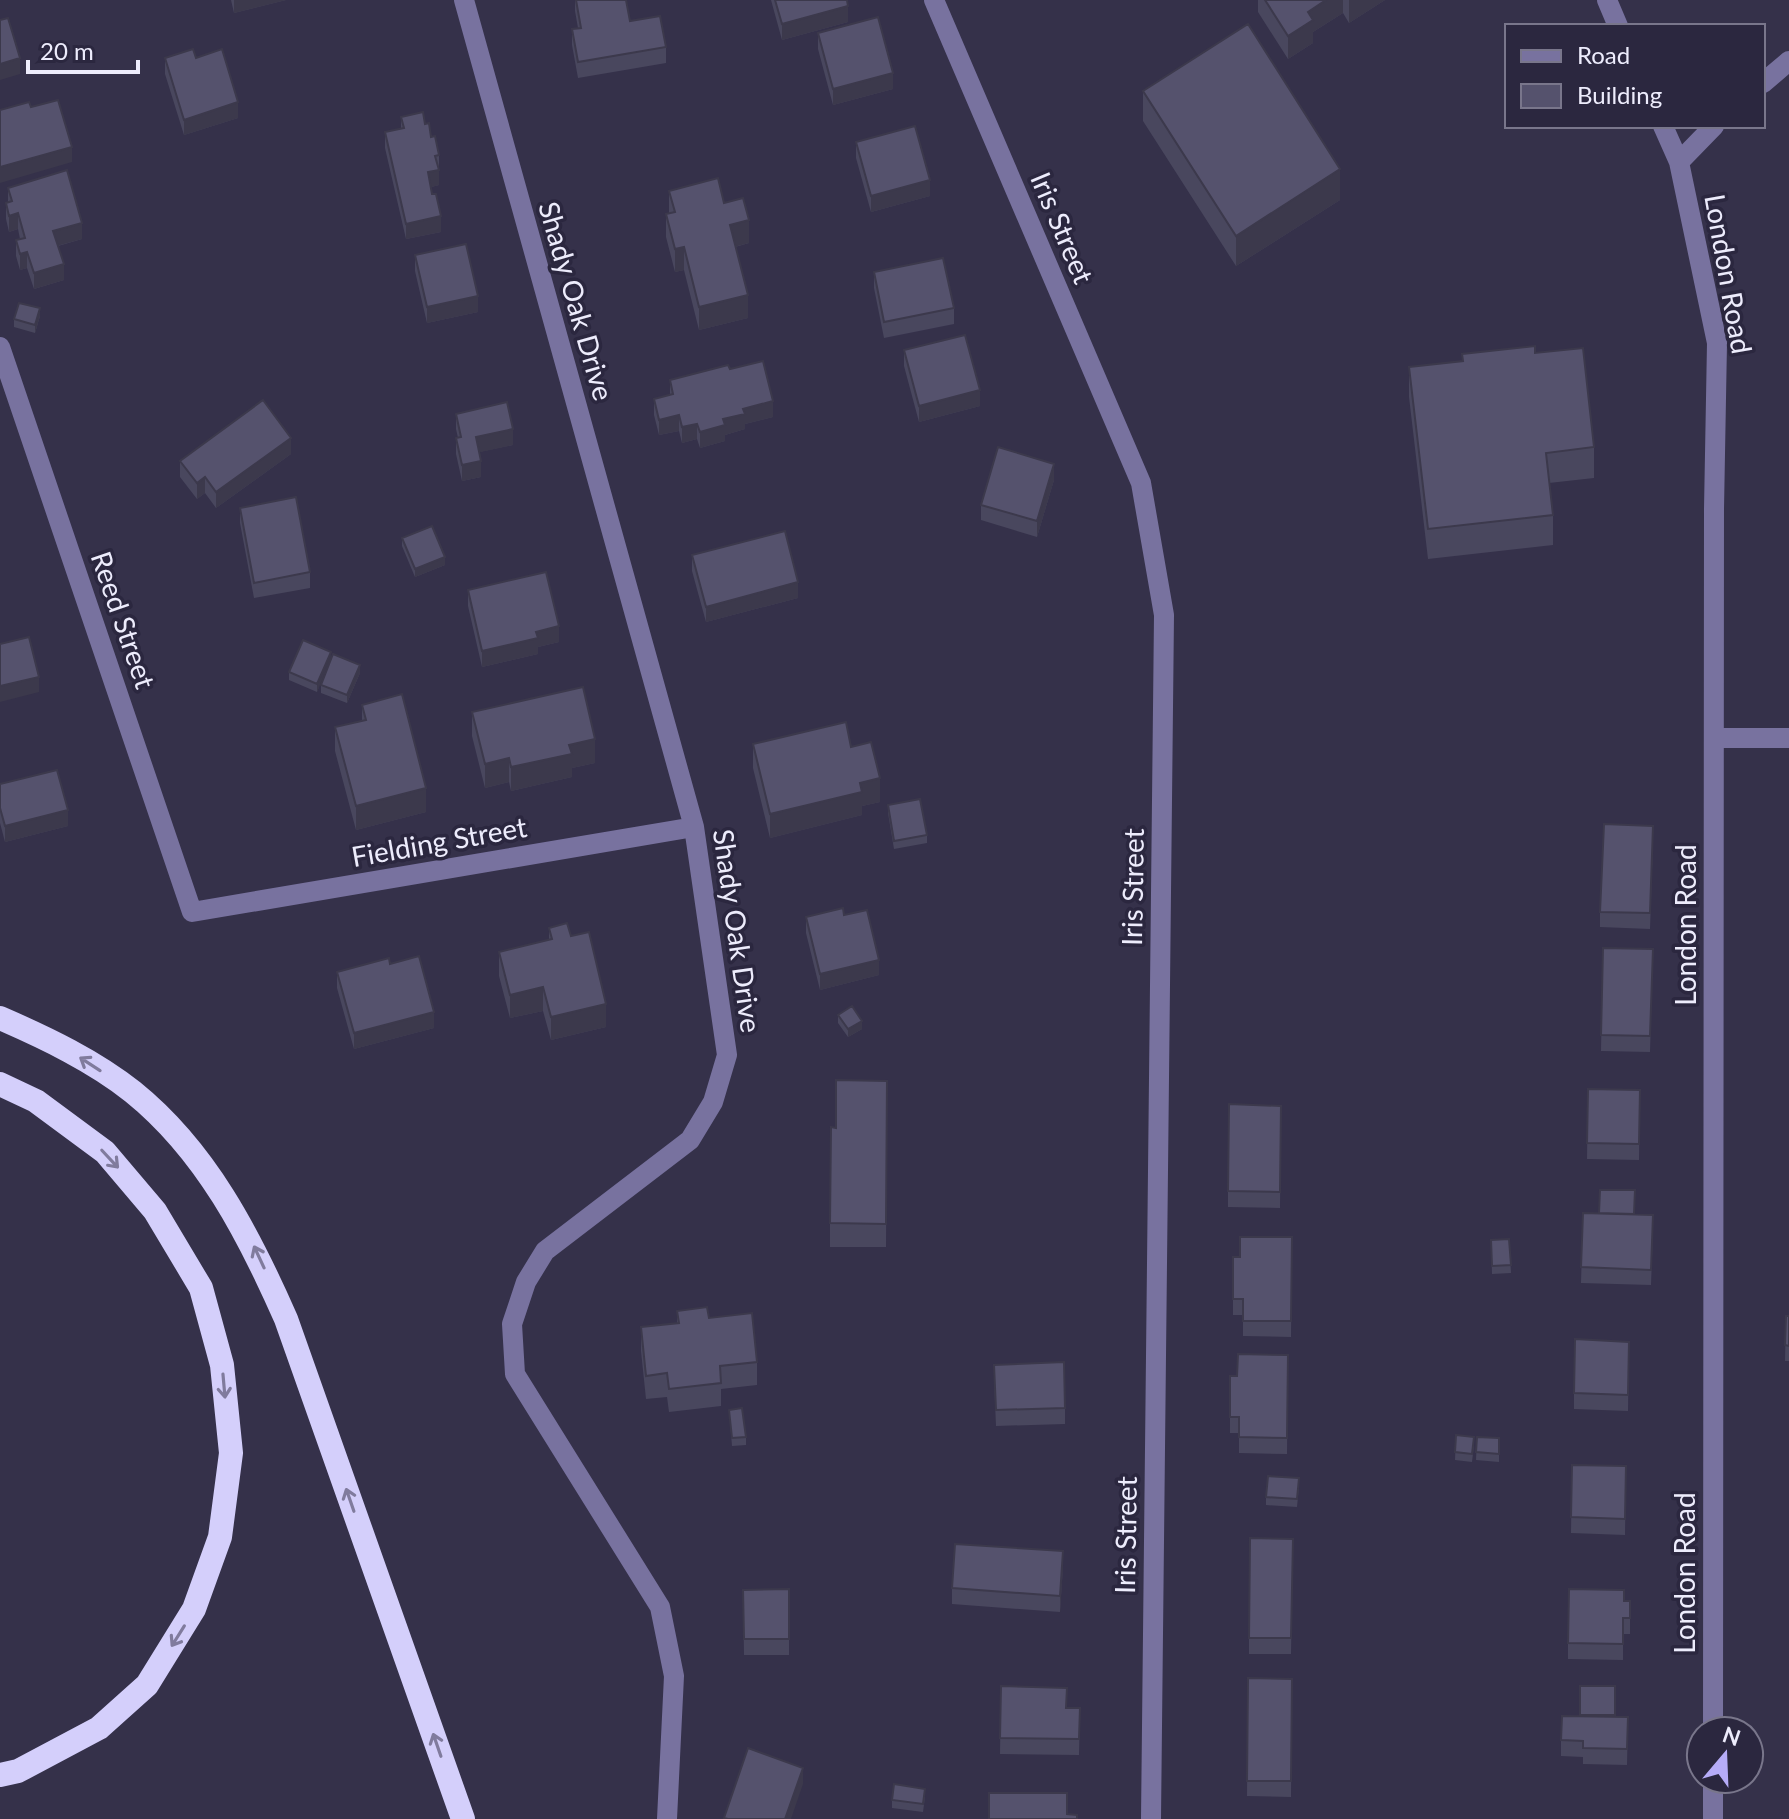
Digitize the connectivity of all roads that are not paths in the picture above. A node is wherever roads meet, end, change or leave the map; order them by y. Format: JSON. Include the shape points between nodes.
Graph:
{"nodes":[{"id":1,"x":464,"y":0,"type":"edge"},
{"id":2,"x":934,"y":0,"type":"edge"},
{"id":3,"x":1607,"y":0,"type":"edge"},
{"id":4,"x":1617,"y":24,"type":"edge"},
{"id":5,"x":1789,"y":61,"type":"edge"},
{"id":6,"x":1765,"y":81,"type":"edge"},
{"id":7,"x":1664,"y":128,"type":"edge"},
{"id":8,"x":1712,"y":128,"type":"edge"},
{"id":9,"x":1679,"y":162,"type":"junction"},
{"id":10,"x":0,"y":347,"type":"edge"},
{"id":11,"x":1714,"y":738,"type":"junction"},
{"id":12,"x":1789,"y":738,"type":"edge"},
{"id":13,"x":694,"y":827,"type":"junction"},
{"id":14,"x":192,"y":912,"type":"joint"},
{"id":15,"x":0,"y":1018,"type":"edge"},
{"id":16,"x":0,"y":1084,"type":"edge"},
{"id":17,"x":1713,"y":1715,"type":"edge"},
{"id":18,"x":0,"y":1775,"type":"edge"},
{"id":19,"x":1713,"y":1795,"type":"edge"},
{"id":20,"x":463,"y":1819,"type":"edge"},
{"id":21,"x":667,"y":1819,"type":"edge"},
{"id":22,"x":1151,"y":1819,"type":"edge"},
{"id":23,"x":1713,"y":1819,"type":"edge"}],
"edges":[{"from":1,"to":13,"type":"street","name":"Shady Oak Drive"},
{"from":2,"to":22,"type":"street","name":"Iris Street","via":[[1141,483],[1164,615]]},
{"from":3,"to":4,"type":"street"},
{"from":5,"to":6,"type":"street"},
{"from":7,"to":9,"type":"street","name":"London Road"},
{"from":8,"to":9,"type":"street"},
{"from":9,"to":11,"type":"street","name":"London Road","via":[[1717,343]]},
{"from":10,"to":14,"type":"street","name":"Reed Street"},
{"from":11,"to":12,"type":"street"},
{"from":11,"to":17,"type":"street","name":"London Road"},
{"from":13,"to":14,"type":"street","name":"Fielding Street"},
{"from":13,"to":21,"type":"street","name":"Shady Oak Drive","via":[[727,1055],[713,1102],[690,1140],[545,1251],[526,1282],[512,1324],[515,1374],[660,1607],[674,1676]]},
{"from":20,"to":15,"type":"highway","one_way":true,"via":[[286,1319],[255,1248],[220,1188],[133,1092],[63,1046]]},
{"from":16,"to":18,"type":"highway","one_way":true,"via":[[36,1101],[105,1152],[155,1211],[201,1288],[222,1365],[231,1453],[220,1537],[194,1609],[147,1685],[99,1728],[18,1771]]},
{"from":19,"to":23,"type":"street"}]}
